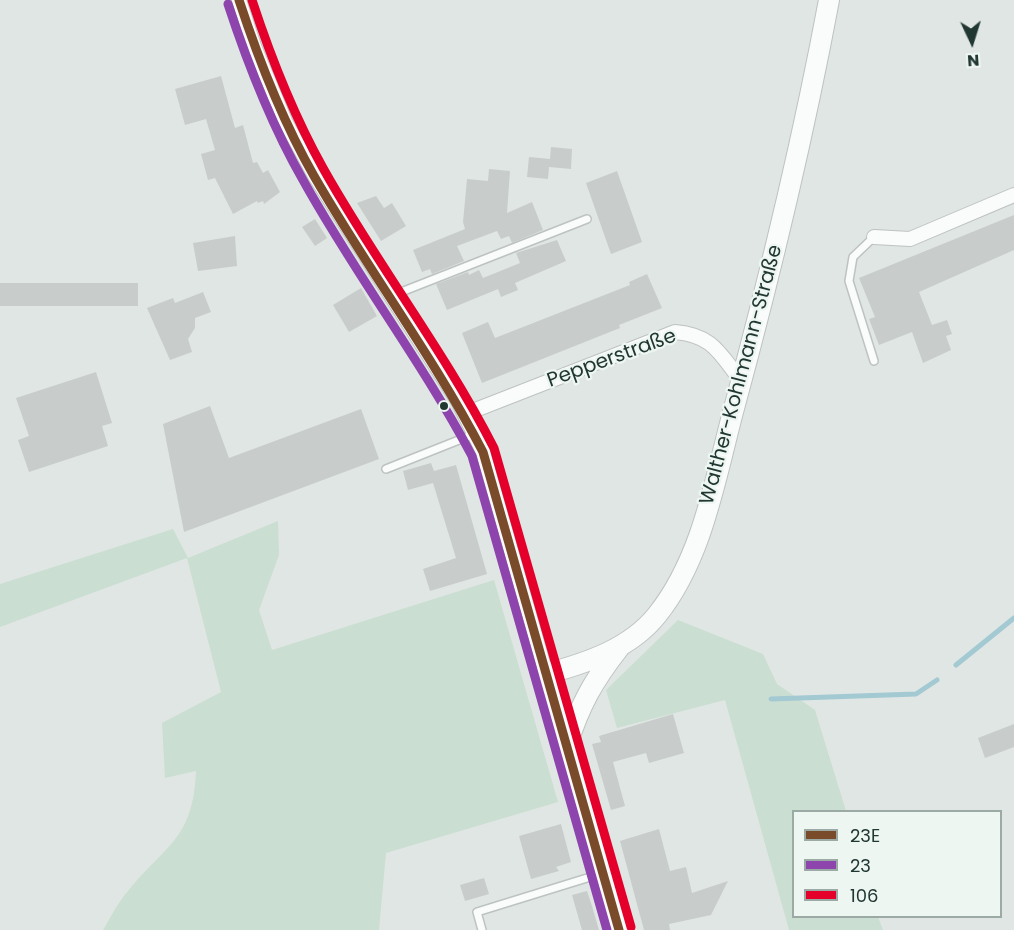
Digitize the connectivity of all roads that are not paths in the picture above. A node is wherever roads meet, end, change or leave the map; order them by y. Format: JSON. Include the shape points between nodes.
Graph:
{"nodes":[{"id":1,"x":239,"y":0,"type":"edge"},
{"id":2,"x":828,"y":0,"type":"edge"},
{"id":3,"x":1014,"y":195,"type":"edge"},
{"id":4,"x":587,"y":219,"type":"dead end"},
{"id":5,"x":874,"y":237,"type":"joint"},
{"id":6,"x":391,"y":296,"type":"junction"},
{"id":7,"x":874,"y":361,"type":"dead end"},
{"id":8,"x":742,"y":382,"type":"junction"},
{"id":9,"x":465,"y":414,"type":"junction"},
{"id":10,"x":474,"y":434,"type":"junction"},
{"id":11,"x":386,"y":469,"type":"dead end"},
{"id":12,"x":620,"y":647,"type":"junction"},
{"id":13,"x":546,"y":674,"type":"junction"},
{"id":14,"x":567,"y":745,"type":"junction"},
{"id":15,"x":603,"y":873,"type":"junction"},
{"id":16,"x":482,"y":930,"type":"edge"},
{"id":17,"x":619,"y":930,"type":"edge"}],
"edges":[{"from":1,"to":6,"type":"street","via":[[285,122]]},
{"from":2,"to":8,"type":"main road","name":"Walther-Kohlmann-Straße","via":[[778,239]]},
{"from":3,"to":5,"type":"street","via":[[910,239]]},
{"from":4,"to":6,"type":"lane"},
{"from":5,"to":7,"type":"lane","via":[[853,257],[849,280]]},
{"from":6,"to":9,"type":"street"},
{"from":8,"to":9,"type":"street","name":"Pepperstraße","via":[[708,340],[694,333],[675,332]]},
{"from":8,"to":12,"type":"main road","name":"Walther-Kohlmann-Straße","via":[[704,518],[681,580],[657,616]]},
{"from":9,"to":10,"type":"street"},
{"from":10,"to":11,"type":"lane"},
{"from":10,"to":13,"type":"street","via":[[489,469]]},
{"from":12,"to":13,"type":"main road","name":"Walther-Kohlmann-Straße"},
{"from":12,"to":14,"type":"main road","via":[[594,680],[577,713]]},
{"from":13,"to":14,"type":"main road"},
{"from":14,"to":15,"type":"main road"},
{"from":15,"to":16,"type":"lane","via":[[477,912]]},
{"from":15,"to":17,"type":"main road"}]}
